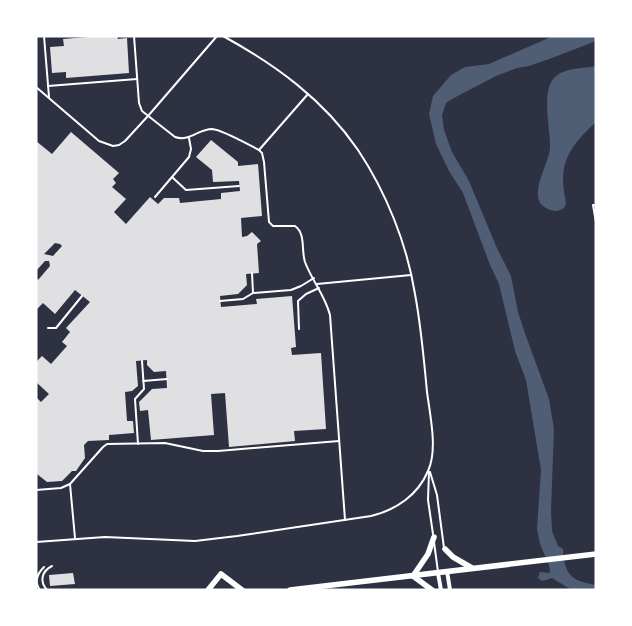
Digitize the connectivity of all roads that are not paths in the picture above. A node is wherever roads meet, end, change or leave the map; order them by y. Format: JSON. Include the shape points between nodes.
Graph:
{"nodes":[{"id":1,"x":44,"y":36,"type":"edge"},
{"id":2,"x":134,"y":36,"type":"edge"},
{"id":3,"x":217,"y":36,"type":"edge"},
{"id":4,"x":223,"y":36,"type":"edge"},
{"id":5,"x":137,"y":79,"type":"junction"},
{"id":6,"x":48,"y":86,"type":"junction"},
{"id":7,"x":36,"y":87,"type":"edge"},
{"id":8,"x":308,"y":94,"type":"junction"},
{"id":9,"x":49,"y":97,"type":"junction"},
{"id":10,"x":148,"y":116,"type":"junction"},
{"id":11,"x":190,"y":138,"type":"junction"},
{"id":12,"x":259,"y":150,"type":"junction"},
{"id":13,"x":172,"y":177,"type":"junction"},
{"id":14,"x":239,"y":186,"type":"dead end"},
{"id":15,"x":155,"y":197,"type":"dead end"},
{"id":16,"x":596,"y":205,"type":"edge"},
{"id":17,"x":596,"y":222,"type":"edge"},
{"id":18,"x":252,"y":273,"type":"dead end"},
{"id":19,"x":411,"y":275,"type":"junction"},
{"id":20,"x":314,"y":278,"type":"junction"},
{"id":21,"x":317,"y":284,"type":"junction"},
{"id":22,"x":319,"y":288,"type":"junction"},
{"id":23,"x":253,"y":292,"type":"junction"},
{"id":24,"x":82,"y":296,"type":"dead end"},
{"id":25,"x":220,"y":301,"type":"dead end"},
{"id":26,"x":48,"y":328,"type":"dead end"},
{"id":27,"x":299,"y":329,"type":"dead end"},
{"id":28,"x":142,"y":361,"type":"dead end"},
{"id":29,"x":167,"y":379,"type":"dead end"},
{"id":30,"x":143,"y":381,"type":"junction"},
{"id":31,"x":339,"y":441,"type":"junction"},
{"id":32,"x":138,"y":444,"type":"junction"},
{"id":33,"x":429,"y":470,"type":"junction"},
{"id":34,"x":70,"y":484,"type":"junction"},
{"id":35,"x":36,"y":490,"type":"edge"},
{"id":36,"x":345,"y":520,"type":"junction"},
{"id":37,"x":434,"y":536,"type":"junction"},
{"id":38,"x":75,"y":538,"type":"junction"},
{"id":39,"x":36,"y":542,"type":"edge"},
{"id":40,"x":444,"y":549,"type":"joint"},
{"id":41,"x":596,"y":554,"type":"edge"},
{"id":42,"x":52,"y":566,"type":"dead end"},
{"id":43,"x":44,"y":567,"type":"dead end"},
{"id":44,"x":472,"y":568,"type":"junction"},
{"id":45,"x":447,"y":571,"type":"junction"},
{"id":46,"x":438,"y":573,"type":"junction"},
{"id":47,"x":413,"y":576,"type":"junction"},
{"id":48,"x":40,"y":590,"type":"edge"},
{"id":49,"x":47,"y":590,"type":"edge"},
{"id":50,"x":208,"y":590,"type":"edge"},
{"id":51,"x":242,"y":590,"type":"edge"},
{"id":52,"x":290,"y":590,"type":"edge"},
{"id":53,"x":432,"y":590,"type":"edge"},
{"id":54,"x":441,"y":590,"type":"edge"},
{"id":55,"x":450,"y":590,"type":"edge"}],
"edges":[{"from":1,"to":6,"type":"lane"},
{"from":2,"to":5,"type":"lane"},
{"from":3,"to":10,"type":"lane"},
{"from":4,"to":8,"type":"lane","via":[[254,53]]},
{"from":5,"to":6,"type":"lane"},
{"from":5,"to":10,"type":"lane","via":[[140,107]]},
{"from":6,"to":9,"type":"lane"},
{"from":7,"to":9,"type":"lane"},
{"from":8,"to":12,"type":"lane"},
{"from":8,"to":19,"type":"lane","via":[[343,131],[371,172],[392,216]]},
{"from":9,"to":10,"type":"lane","via":[[99,141],[113,146],[124,141]]},
{"from":10,"to":11,"type":"lane","via":[[171,136]]},
{"from":11,"to":12,"type":"lane","via":[[204,130],[216,130]]},
{"from":11,"to":13,"type":"lane","via":[[189,157]]},
{"from":12,"to":20,"type":"lane","via":[[264,162],[269,222],[273,226],[290,225],[298,229],[305,262]]},
{"from":13,"to":14,"type":"lane","via":[[186,190]]},
{"from":13,"to":15,"type":"lane"},
{"from":16,"to":17,"type":"lane"},
{"from":18,"to":23,"type":"lane"},
{"from":19,"to":21,"type":"lane"},
{"from":19,"to":33,"type":"lane","via":[[433,439]]},
{"from":20,"to":21,"type":"lane"},
{"from":20,"to":23,"type":"lane","via":[[291,290]]},
{"from":21,"to":22,"type":"lane"},
{"from":22,"to":27,"type":"lane","via":[[298,301]]},
{"from":22,"to":31,"type":"lane","via":[[330,315]]},
{"from":23,"to":25,"type":"lane","via":[[243,299]]},
{"from":24,"to":26,"type":"lane","via":[[56,328]]},
{"from":28,"to":30,"type":"lane"},
{"from":29,"to":30,"type":"lane"},
{"from":30,"to":32,"type":"lane","via":[[144,389],[135,399]]},
{"from":31,"to":32,"type":"lane","via":[[210,451],[165,443]]},
{"from":31,"to":36,"type":"lane"},
{"from":32,"to":34,"type":"lane","via":[[107,444]]},
{"from":33,"to":36,"type":"lane","via":[[421,484],[401,504],[382,513]]},
{"from":33,"to":37,"type":"lane","via":[[428,500]]},
{"from":33,"to":40,"type":"lane","via":[[437,495]]},
{"from":34,"to":35,"type":"lane"},
{"from":34,"to":38,"type":"lane"},
{"from":36,"to":38,"type":"lane","via":[[195,541]]},
{"from":37,"to":46,"type":"lane"},
{"from":37,"to":47,"type":"main road","via":[[428,554]]},
{"from":38,"to":39,"type":"lane"},
{"from":40,"to":44,"type":"main road"},
{"from":41,"to":44,"type":"main road"},
{"from":42,"to":49,"type":"lane","via":[[42,575]]},
{"from":43,"to":48,"type":"lane","via":[[37,578]]},
{"from":44,"to":45,"type":"main road"},
{"from":45,"to":46,"type":"main road"},
{"from":45,"to":55,"type":"street"},
{"from":46,"to":47,"type":"main road"},
{"from":46,"to":54,"type":"street"},
{"from":47,"to":52,"type":"main road"},
{"from":47,"to":53,"type":"main road"},
{"from":50,"to":51,"type":"main road","via":[[221,574]]}]}
